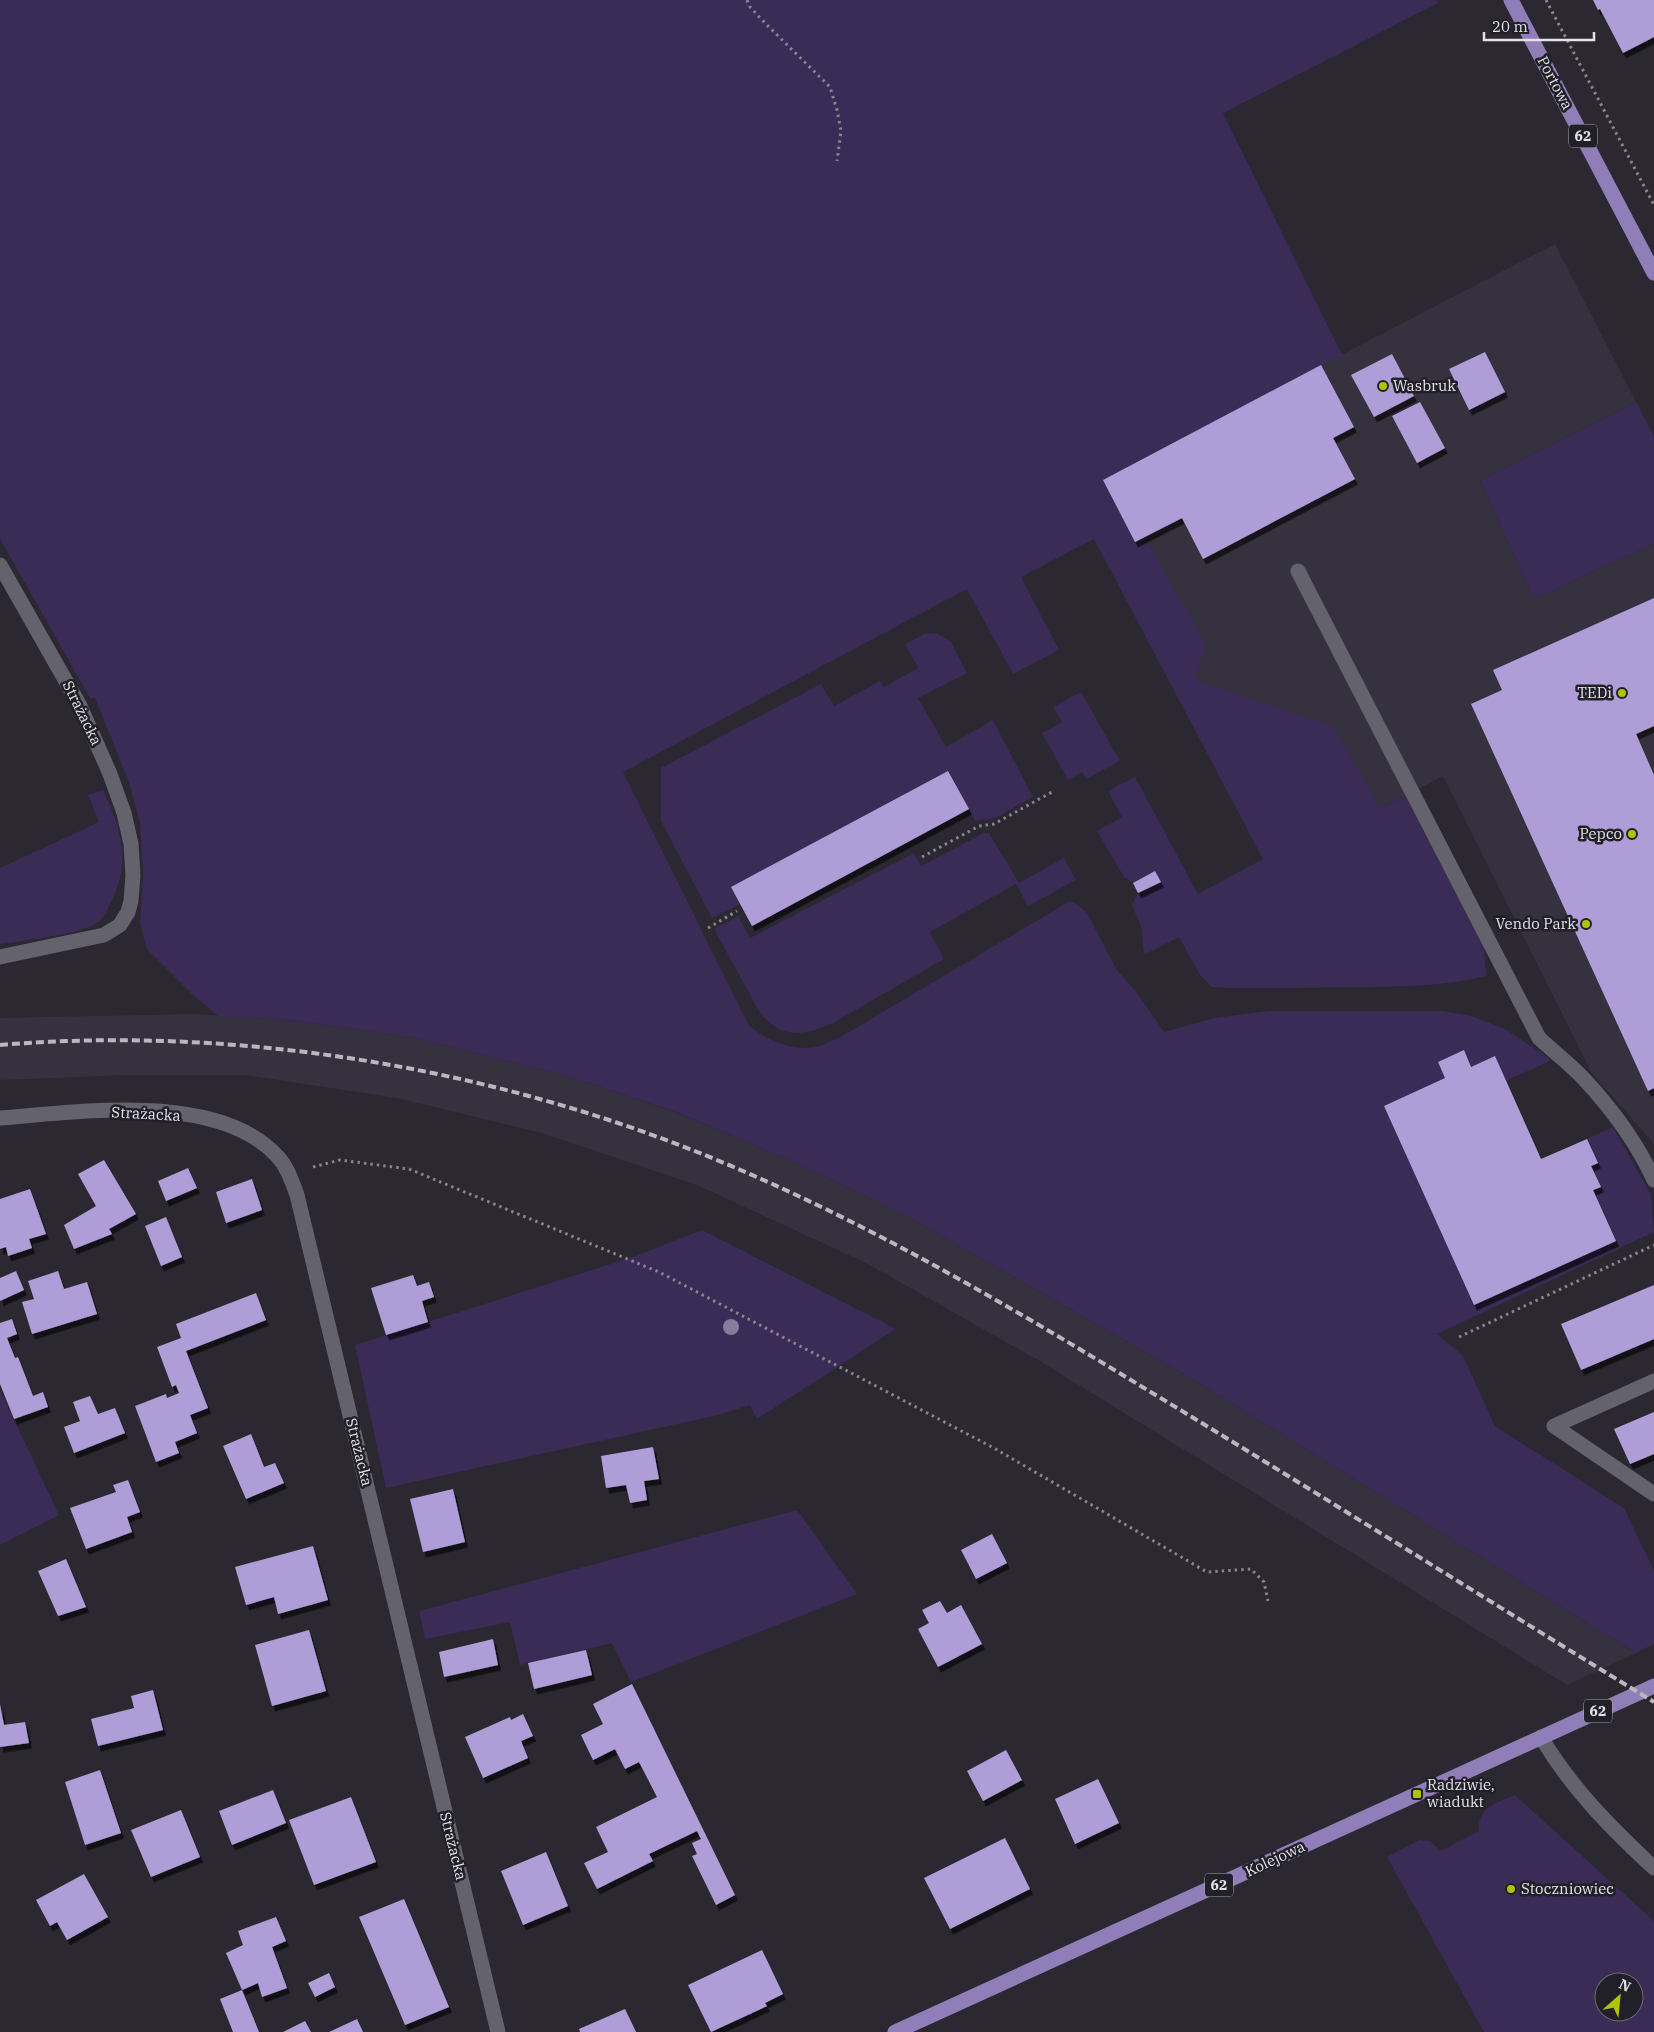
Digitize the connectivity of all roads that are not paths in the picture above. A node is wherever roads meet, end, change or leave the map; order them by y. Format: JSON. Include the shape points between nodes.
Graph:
{"nodes":[{"id":1,"x":1511,"y":0,"type":"edge"},
{"id":2,"x":1654,"y":273,"type":"edge"},
{"id":3,"x":0,"y":564,"type":"edge"},
{"id":4,"x":1298,"y":571,"type":"dead end"},
{"id":5,"x":0,"y":956,"type":"edge"},
{"id":6,"x":0,"y":1118,"type":"edge"},
{"id":7,"x":1654,"y":1180,"type":"edge"},
{"id":8,"x":1654,"y":1381,"type":"edge"},
{"id":9,"x":1654,"y":1494,"type":"edge"},
{"id":10,"x":1654,"y":1686,"type":"edge"},
{"id":11,"x":1541,"y":1737,"type":"junction"},
{"id":12,"x":1654,"y":1868,"type":"edge"},
{"id":13,"x":498,"y":2032,"type":"edge"},
{"id":14,"x":896,"y":2032,"type":"edge"}],
"edges":[{"from":1,"to":2,"type":"main road","name":"Portowa","number":"62"},
{"from":3,"to":5,"type":"street","name":"Strażacka","via":[[80,706],[110,774],[124,813],[133,875],[128,912],[120,925],[104,935]]},
{"from":4,"to":7,"type":"street","via":[[1539,1038],[1584,1079],[1615,1116]]},
{"from":6,"to":13,"type":"street","name":"Strażacka","via":[[132,1110],[207,1119],[254,1138],[279,1158],[288,1172],[297,1195]]},
{"from":8,"to":9,"type":"street","via":[[1554,1426]]},
{"from":10,"to":11,"type":"main road","name":"Kolejowa","number":"62"},
{"from":11,"to":12,"type":"street","via":[[1557,1764],[1609,1826]]},
{"from":11,"to":14,"type":"main road","name":"Kolejowa","number":"62"}]}
